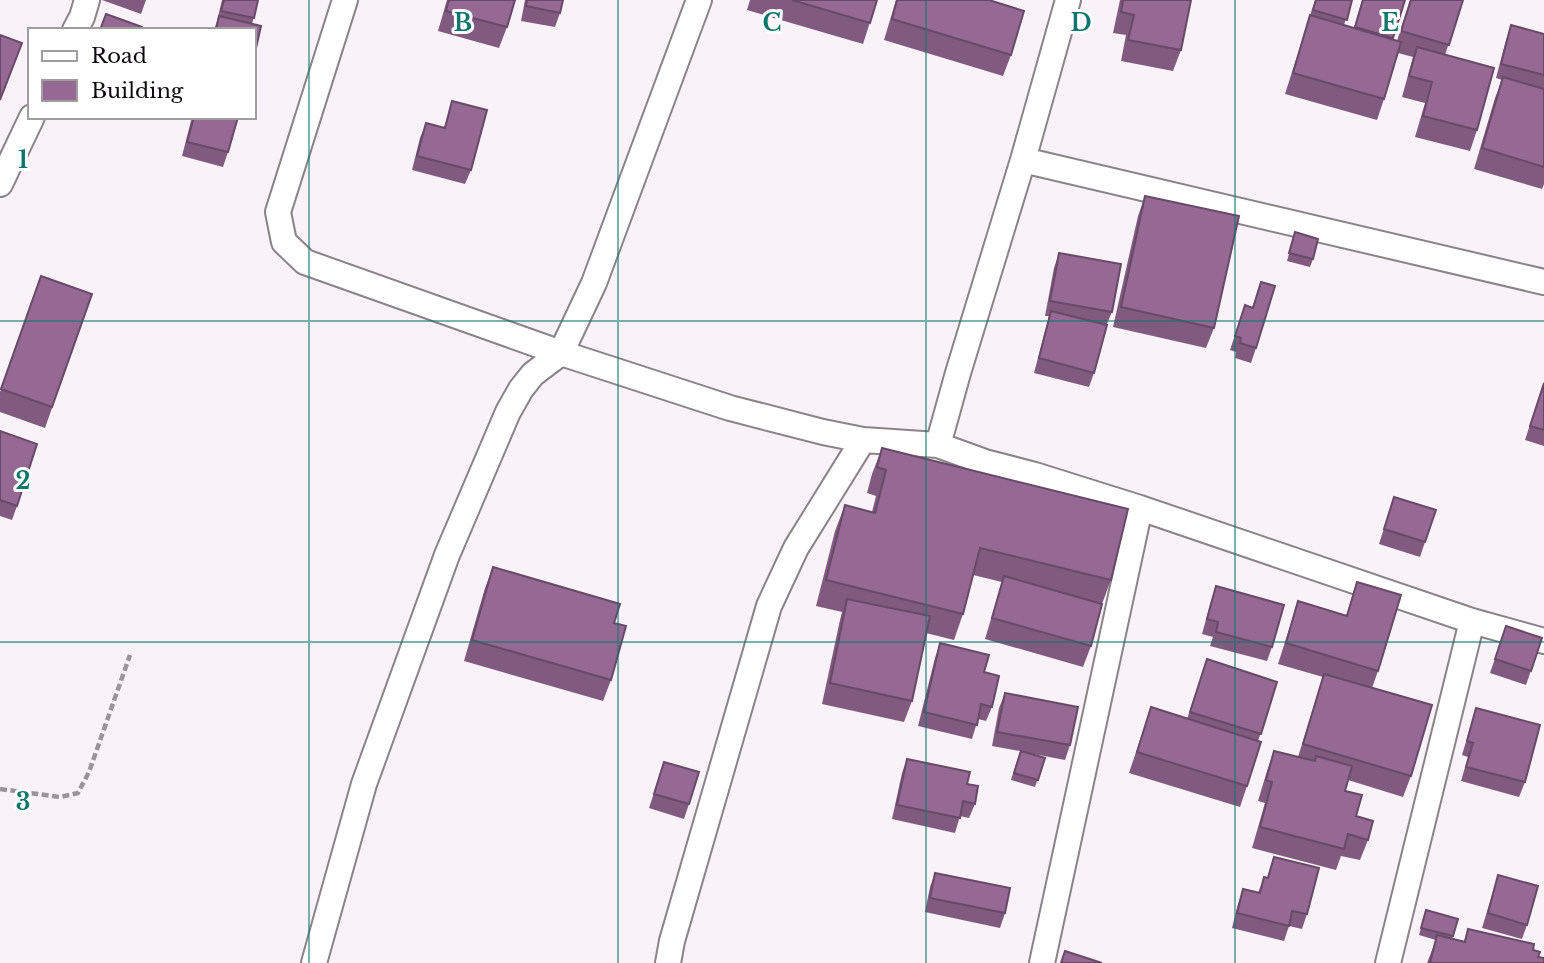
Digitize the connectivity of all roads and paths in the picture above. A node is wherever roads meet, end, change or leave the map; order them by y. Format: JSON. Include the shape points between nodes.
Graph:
{"nodes":[{"id":1,"x":87,"y":0,"type":"edge"},
{"id":2,"x":345,"y":0,"type":"edge"},
{"id":3,"x":699,"y":0,"type":"edge"},
{"id":4,"x":1068,"y":0,"type":"edge"},
{"id":5,"x":76,"y":28,"type":"edge"},
{"id":6,"x":31,"y":119,"type":"edge"},
{"id":7,"x":1023,"y":160,"type":"junction"},
{"id":8,"x":0,"y":184,"type":"edge"},
{"id":9,"x":1544,"y":282,"type":"edge"},
{"id":10,"x":561,"y":353,"type":"junction"},
{"id":11,"x":863,"y":440,"type":"junction"},
{"id":12,"x":937,"y":445,"type":"junction"},
{"id":13,"x":1140,"y":508,"type":"junction"},
{"id":14,"x":1472,"y":621,"type":"junction"},
{"id":15,"x":1544,"y":641,"type":"edge"},
{"id":16,"x":130,"y":655,"type":"dead end"},
{"id":17,"x":0,"y":789,"type":"edge"},
{"id":18,"x":314,"y":963,"type":"edge"},
{"id":19,"x":668,"y":963,"type":"edge"},
{"id":20,"x":1042,"y":963,"type":"edge"},
{"id":21,"x":1388,"y":963,"type":"edge"}],
"edges":[{"from":1,"to":5,"type":"street"},
{"from":2,"to":10,"type":"street","via":[[278,212],[284,242],[305,262]]},
{"from":3,"to":10,"type":"street","via":[[594,283]]},
{"from":4,"to":7,"type":"street"},
{"from":6,"to":8,"type":"street"},
{"from":7,"to":9,"type":"street"},
{"from":7,"to":12,"type":"street"},
{"from":10,"to":11,"type":"street","via":[[730,408]]},
{"from":10,"to":18,"type":"street","via":[[533,374],[508,412],[447,555],[364,784]]},
{"from":11,"to":12,"type":"street"},
{"from":11,"to":19,"type":"street","via":[[796,548],[769,606]]},
{"from":12,"to":13,"type":"street"},
{"from":13,"to":14,"type":"street"},
{"from":13,"to":20,"type":"street"},
{"from":14,"to":15,"type":"street"},
{"from":14,"to":21,"type":"street"},
{"from":16,"to":17,"type":"path","via":[[78,793],[60,797]]}]}
